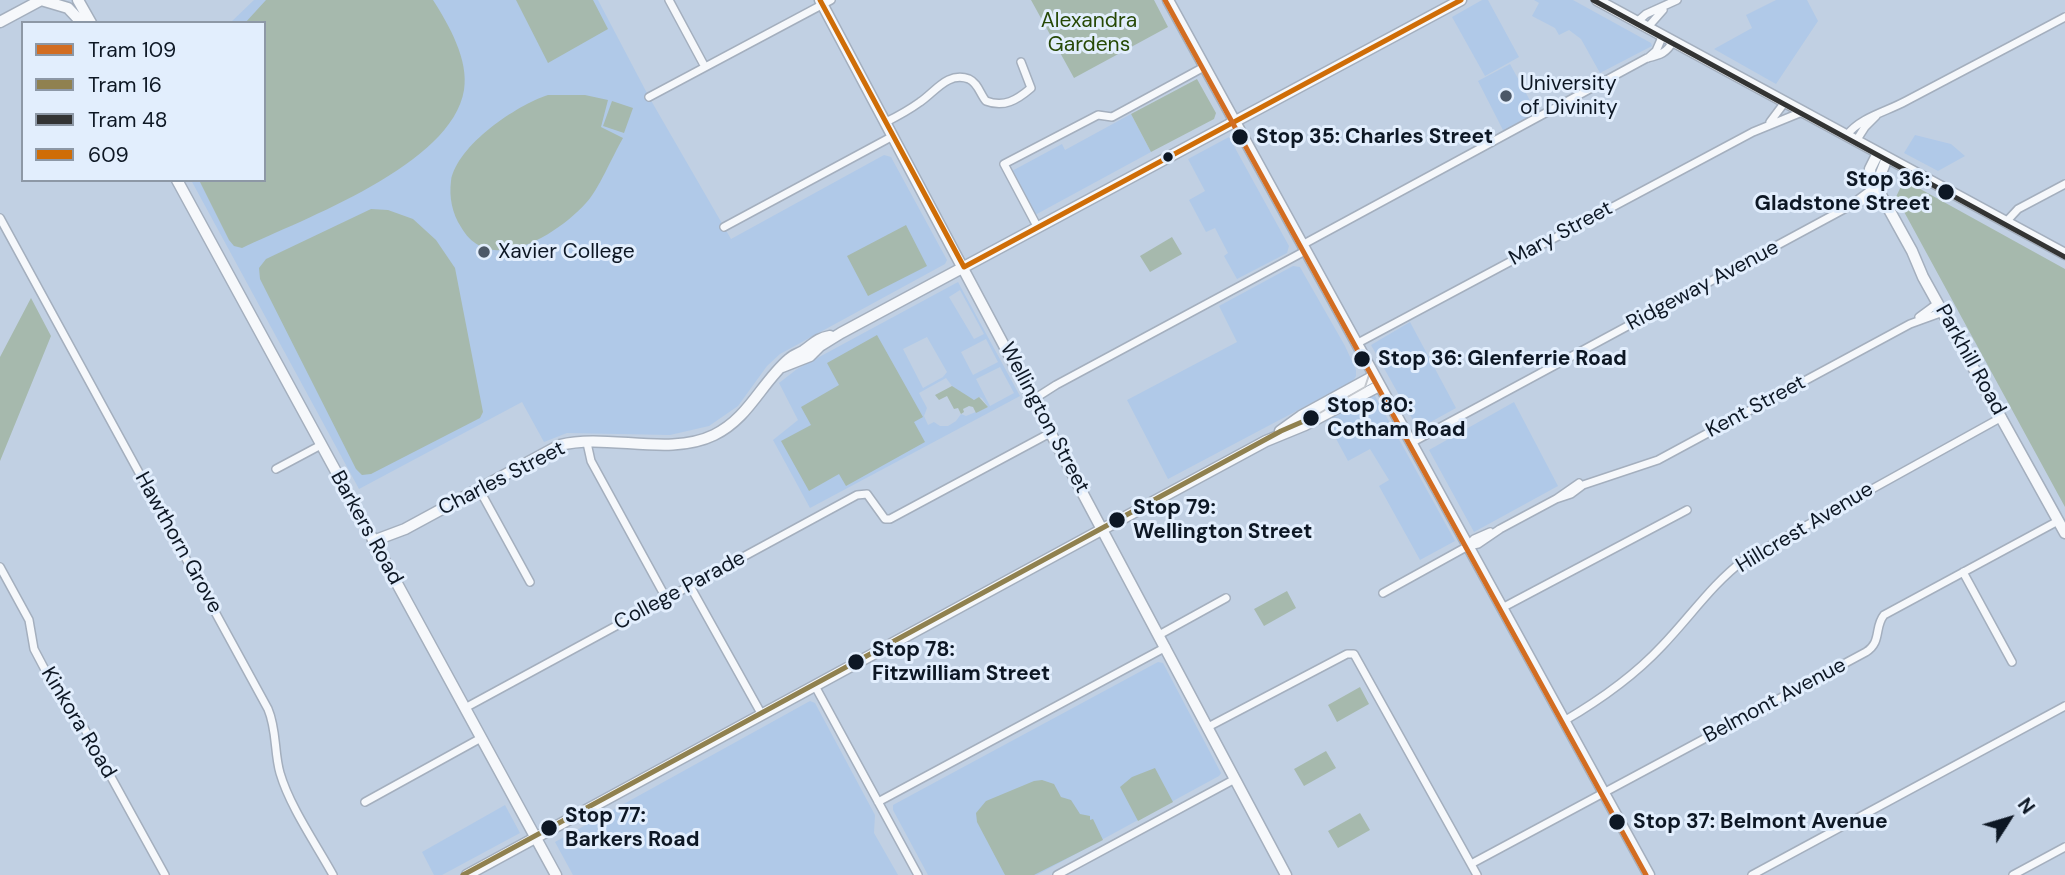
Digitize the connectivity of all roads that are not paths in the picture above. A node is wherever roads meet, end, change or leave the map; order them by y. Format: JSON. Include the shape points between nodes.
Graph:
{"nodes":[{"id":1,"x":41,"y":0,"type":"edge"},
{"id":2,"x":78,"y":0,"type":"edge"},
{"id":3,"x":669,"y":0,"type":"edge"},
{"id":4,"x":1168,"y":0,"type":"edge"},
{"id":5,"x":1461,"y":0,"type":"edge"},
{"id":6,"x":1597,"y":0,"type":"edge"},
{"id":7,"x":1677,"y":0,"type":"edge"},
{"id":8,"x":825,"y":2,"type":"edge"},
{"id":9,"x":1669,"y":4,"type":"junction"},
{"id":10,"x":2065,"y":17,"type":"edge"},
{"id":11,"x":80,"y":21,"type":"edge"},
{"id":12,"x":90,"y":21,"type":"edge"},
{"id":13,"x":0,"y":22,"type":"edge"},
{"id":14,"x":1643,"y":24,"type":"junction"},
{"id":15,"x":1668,"y":38,"type":"junction"},
{"id":16,"x":1021,"y":62,"type":"dead end"},
{"id":17,"x":705,"y":67,"type":"junction"},
{"id":18,"x":1204,"y":67,"type":"junction"},
{"id":19,"x":649,"y":97,"type":"dead end"},
{"id":20,"x":1785,"y":102,"type":"junction"},
{"id":21,"x":1803,"y":111,"type":"junction"},
{"id":22,"x":1234,"y":121,"type":"junction"},
{"id":23,"x":886,"y":122,"type":"junction"},
{"id":24,"x":1767,"y":125,"type":"junction"},
{"id":25,"x":893,"y":136,"type":"junction"},
{"id":26,"x":1851,"y":138,"type":"junction"},
{"id":27,"x":1883,"y":155,"type":"junction"},
{"id":28,"x":178,"y":182,"type":"edge"},
{"id":29,"x":2065,"y":184,"type":"edge"},
{"id":30,"x":1879,"y":190,"type":"junction"},
{"id":31,"x":0,"y":218,"type":"edge"},
{"id":32,"x":2006,"y":222,"type":"junction"},
{"id":33,"x":724,"y":227,"type":"dead end"},
{"id":34,"x":1038,"y":228,"type":"junction"},
{"id":35,"x":1303,"y":248,"type":"junction"},
{"id":36,"x":2065,"y":254,"type":"edge"},
{"id":37,"x":964,"y":267,"type":"junction"},
{"id":38,"x":1940,"y":307,"type":"junction"},
{"id":39,"x":1356,"y":344,"type":"junction"},
{"id":40,"x":1376,"y":381,"type":"junction"},
{"id":41,"x":1033,"y":397,"type":"junction"},
{"id":42,"x":2002,"y":417,"type":"junction"},
{"id":43,"x":1052,"y":432,"type":"junction"},
{"id":44,"x":587,"y":443,"type":"junction"},
{"id":45,"x":1411,"y":443,"type":"junction"},
{"id":46,"x":321,"y":445,"type":"junction"},
{"id":47,"x":276,"y":469,"type":"dead end"},
{"id":48,"x":479,"y":489,"type":"junction"},
{"id":49,"x":1687,"y":510,"type":"dead end"},
{"id":50,"x":2058,"y":521,"type":"junction"},
{"id":51,"x":405,"y":529,"type":"junction"},
{"id":52,"x":1103,"y":529,"type":"junction"},
{"id":53,"x":2065,"y":533,"type":"edge"},
{"id":54,"x":373,"y":541,"type":"junction"},
{"id":55,"x":1468,"y":546,"type":"junction"},
{"id":56,"x":382,"y":557,"type":"junction"},
{"id":57,"x":0,"y":567,"type":"edge"},
{"id":58,"x":1963,"y":572,"type":"junction"},
{"id":59,"x":530,"y":582,"type":"dead end"},
{"id":60,"x":690,"y":586,"type":"junction"},
{"id":61,"x":1383,"y":593,"type":"dead end"},
{"id":62,"x":666,"y":598,"type":"junction"},
{"id":63,"x":1226,"y":598,"type":"dead end"},
{"id":64,"x":1502,"y":608,"type":"junction"},
{"id":65,"x":1158,"y":635,"type":"junction"},
{"id":66,"x":1166,"y":647,"type":"junction"},
{"id":67,"x":2012,"y":663,"type":"dead end"},
{"id":68,"x":815,"y":686,"type":"junction"},
{"id":69,"x":2065,"y":706,"type":"edge"},
{"id":70,"x":465,"y":708,"type":"junction"},
{"id":71,"x":762,"y":715,"type":"junction"},
{"id":72,"x":1564,"y":721,"type":"junction"},
{"id":73,"x":1208,"y":727,"type":"junction"},
{"id":74,"x":481,"y":737,"type":"junction"},
{"id":75,"x":1235,"y":779,"type":"junction"},
{"id":76,"x":1604,"y":792,"type":"junction"},
{"id":77,"x":365,"y":802,"type":"dead end"},
{"id":78,"x":878,"y":802,"type":"junction"},
{"id":79,"x":535,"y":838,"type":"junction"},
{"id":80,"x":2065,"y":847,"type":"edge"},
{"id":81,"x":1471,"y":864,"type":"junction"},
{"id":82,"x":165,"y":875,"type":"edge"},
{"id":83,"x":333,"y":875,"type":"edge"},
{"id":84,"x":467,"y":875,"type":"edge"},
{"id":85,"x":556,"y":875,"type":"edge"},
{"id":86,"x":918,"y":875,"type":"edge"},
{"id":87,"x":1057,"y":875,"type":"edge"},
{"id":88,"x":1286,"y":875,"type":"edge"},
{"id":89,"x":1477,"y":875,"type":"edge"},
{"id":90,"x":1649,"y":875,"type":"edge"},
{"id":91,"x":1752,"y":875,"type":"edge"},
{"id":92,"x":2013,"y":875,"type":"edge"}],
"edges":[{"from":1,"to":11,"type":"main road","via":[[68,8]]},
{"from":1,"to":13,"type":"main road"},
{"from":2,"to":12,"type":"main road"},
{"from":3,"to":17,"type":"street"},
{"from":4,"to":18,"type":"main road"},
{"from":5,"to":22,"type":"main road","name":"Charles Street"},
{"from":6,"to":14,"type":"main road"},
{"from":7,"to":9,"type":"street"},
{"from":8,"to":17,"type":"street"},
{"from":8,"to":23,"type":"main road","name":"Wellington Street"},
{"from":9,"to":14,"type":"street"},
{"from":9,"to":14,"type":"street","via":[[1646,15]]},
{"from":10,"to":26,"type":"street","via":[[1860,121]]},
{"from":14,"to":15,"type":"main road"},
{"from":15,"to":20,"type":"main road"},
{"from":15,"to":35,"type":"street","via":[[1668,50],[1660,55],[1647,58]]},
{"from":16,"to":23,"type":"street","via":[[1031,88],[1020,98],[996,105],[986,101],[969,79],[951,79]]},
{"from":17,"to":19,"type":"street"},
{"from":18,"to":22,"type":"main road"},
{"from":18,"to":34,"type":"street","via":[[1112,117],[1098,115],[1004,164]]},
{"from":20,"to":21,"type":"main road"},
{"from":20,"to":24,"type":"street","name":"Mary Street"},
{"from":21,"to":24,"type":"street","name":"Mary Street"},
{"from":21,"to":26,"type":"main road"},
{"from":22,"to":34,"type":"main road","name":"Charles Street"},
{"from":22,"to":35,"type":"main road"},
{"from":23,"to":25,"type":"main road","name":"Wellington Street"},
{"from":24,"to":39,"type":"street","name":"Mary Street"},
{"from":25,"to":33,"type":"street"},
{"from":25,"to":37,"type":"main road","name":"Wellington Street"},
{"from":26,"to":27,"type":"main road"},
{"from":27,"to":30,"type":"main road","name":"Parkhill Road","via":[[1870,169],[1871,182]]},
{"from":27,"to":32,"type":"main road"},
{"from":28,"to":46,"type":"main road","name":"Barkers Road"},
{"from":29,"to":32,"type":"street","via":[[2018,209]]},
{"from":30,"to":38,"type":"main road","name":"Parkhill Road"},
{"from":30,"to":45,"type":"street","name":"Ridgeway Avenue"},
{"from":31,"to":83,"type":"street","name":"Hawthorn Grove","via":[[268,709],[285,787]]},
{"from":32,"to":36,"type":"main road"},
{"from":34,"to":37,"type":"main road","name":"Charles Street"},
{"from":35,"to":39,"type":"main road"},
{"from":35,"to":41,"type":"street"},
{"from":37,"to":41,"type":"main road","name":"Wellington Street"},
{"from":37,"to":44,"type":"main road","name":"Charles Street","via":[[841,333],[810,356],[782,367],[744,413],[711,436],[681,443]]},
{"from":38,"to":42,"type":"main road","name":"Parkhill Road"},
{"from":38,"to":55,"type":"street","name":"Kent Street","via":[[1668,455],[1581,486]]},
{"from":39,"to":40,"type":"main road"},
{"from":40,"to":45,"type":"main road"},
{"from":40,"to":52,"type":"main road","via":[[1305,425],[1266,441]]},
{"from":41,"to":43,"type":"main road","name":"Wellington Street"},
{"from":42,"to":50,"type":"main road","name":"Parkhill Road"},
{"from":42,"to":72,"type":"street","name":"Hillcrest Avenue","via":[[1744,560],[1646,662],[1598,701]]},
{"from":43,"to":52,"type":"main road","name":"Wellington Street"},
{"from":43,"to":60,"type":"street","name":"College Parade","via":[[885,519],[869,496],[860,493]]},
{"from":44,"to":48,"type":"main road","name":"Charles Street","via":[[559,445]]},
{"from":44,"to":62,"type":"street","via":[[591,461]]},
{"from":45,"to":55,"type":"main road"},
{"from":46,"to":47,"type":"street"},
{"from":46,"to":54,"type":"main road","name":"Barkers Road"},
{"from":48,"to":51,"type":"main road","name":"Charles Street"},
{"from":48,"to":59,"type":"street"},
{"from":49,"to":64,"type":"street"},
{"from":50,"to":53,"type":"main road","name":"Parkhill Road"},
{"from":50,"to":58,"type":"street","name":"Belmont Avenue"},
{"from":51,"to":54,"type":"main road","name":"Charles Street"},
{"from":51,"to":56,"type":"main road","name":"Charles Street","via":[[389,542]]},
{"from":52,"to":65,"type":"main road","name":"Wellington Street"},
{"from":52,"to":68,"type":"main road"},
{"from":54,"to":56,"type":"main road","name":"Barkers Road"},
{"from":55,"to":61,"type":"street","name":"Kent Street"},
{"from":55,"to":64,"type":"main road"},
{"from":56,"to":70,"type":"main road","name":"Barkers Road"},
{"from":57,"to":82,"type":"street","name":"Kinkora Road","via":[[29,620],[32,644],[52,683],[78,717]]},
{"from":58,"to":67,"type":"street"},
{"from":58,"to":76,"type":"street","name":"Belmont Avenue","via":[[1884,615],[1876,642],[1867,652]]},
{"from":60,"to":62,"type":"street","name":"College Parade"},
{"from":60,"to":71,"type":"street"},
{"from":62,"to":70,"type":"street","name":"College Parade"},
{"from":63,"to":65,"type":"street"},
{"from":64,"to":72,"type":"main road"},
{"from":65,"to":66,"type":"main road","name":"Wellington Street"},
{"from":66,"to":73,"type":"main road","name":"Wellington Street"},
{"from":66,"to":78,"type":"street"},
{"from":68,"to":71,"type":"main road"},
{"from":68,"to":78,"type":"street"},
{"from":69,"to":91,"type":"street"},
{"from":70,"to":74,"type":"main road","name":"Barkers Road"},
{"from":71,"to":79,"type":"main road"},
{"from":72,"to":76,"type":"main road"},
{"from":73,"to":75,"type":"main road","name":"Wellington Street"},
{"from":73,"to":81,"type":"street","via":[[1353,653]]},
{"from":74,"to":77,"type":"street"},
{"from":74,"to":79,"type":"main road","name":"Barkers Road"},
{"from":75,"to":87,"type":"street"},
{"from":75,"to":88,"type":"main road","name":"Wellington Street"},
{"from":76,"to":81,"type":"street","name":"Belmont Avenue"},
{"from":76,"to":90,"type":"main road"},
{"from":78,"to":86,"type":"street"},
{"from":79,"to":84,"type":"main road"},
{"from":79,"to":85,"type":"main road","name":"Barkers Road"},
{"from":80,"to":92,"type":"street"},
{"from":81,"to":89,"type":"street"}]}
